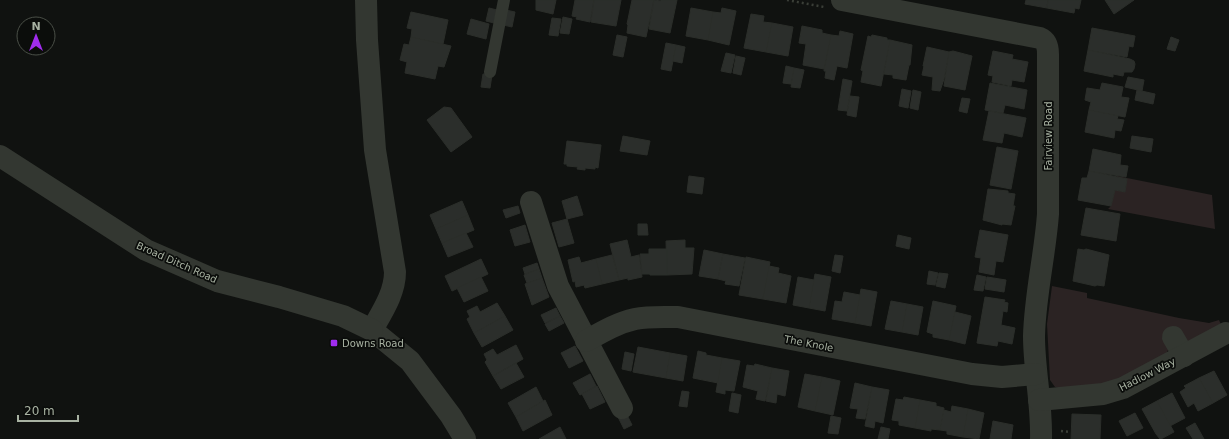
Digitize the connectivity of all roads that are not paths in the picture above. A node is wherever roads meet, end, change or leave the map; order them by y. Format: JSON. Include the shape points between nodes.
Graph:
{"nodes":[{"id":1,"x":366,"y":0,"type":"edge"},
{"id":2,"x":504,"y":0,"type":"edge"},
{"id":3,"x":834,"y":4,"type":"edge"},
{"id":4,"x":490,"y":72,"type":"dead end"},
{"id":5,"x":0,"y":156,"type":"edge"},
{"id":6,"x":531,"y":202,"type":"dead end"},
{"id":7,"x":372,"y":330,"type":"junction"},
{"id":8,"x":1226,"y":333,"type":"dead end"},
{"id":9,"x":586,"y":341,"type":"junction"},
{"id":10,"x":1036,"y":374,"type":"junction"},
{"id":11,"x":1039,"y":400,"type":"junction"},
{"id":12,"x":622,"y":408,"type":"dead end"},
{"id":13,"x":465,"y":439,"type":"edge"},
{"id":14,"x":1041,"y":439,"type":"edge"}],
"edges":[{"from":1,"to":7,"type":"street","via":[[375,150],[396,272],[390,295]]},
{"from":2,"to":4,"type":"lane"},
{"from":3,"to":10,"type":"street","name":"Fairview Road","via":[[1040,38],[1046,43],[1048,199],[1046,240],[1034,322]]},
{"from":5,"to":7,"type":"street","name":"Broad Ditch Road","via":[[146,250],[217,281],[343,316]]},
{"from":6,"to":9,"type":"street","via":[[558,286]]},
{"from":7,"to":13,"type":"street","via":[[410,362]]},
{"from":8,"to":11,"type":"street","name":"Hadlow Way","via":[[1178,347],[1123,388],[1103,394]]},
{"from":9,"to":10,"type":"street","name":"The Knole","via":[[614,326],[654,316],[678,318],[972,374],[1002,377]]},
{"from":9,"to":12,"type":"street"},
{"from":10,"to":11,"type":"street","name":"Fairview Road"},
{"from":11,"to":14,"type":"street","name":"Fairview Road"}]}
